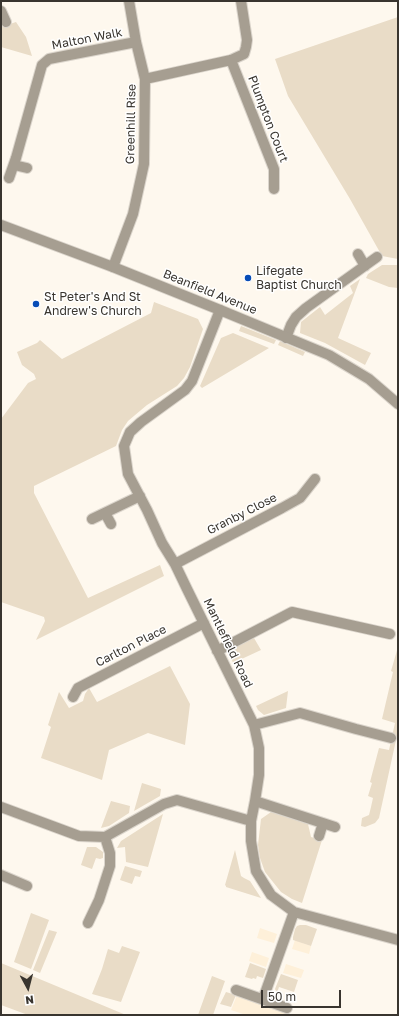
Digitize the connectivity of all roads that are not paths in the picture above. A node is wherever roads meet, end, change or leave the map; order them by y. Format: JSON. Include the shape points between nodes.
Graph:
{"nodes":[{"id":1,"x":129,"y":1,"type":"edge"},
{"id":2,"x":241,"y":1,"type":"edge"},
{"id":3,"x":1,"y":11,"type":"edge"},
{"id":4,"x":6,"y":22,"type":"dead end"},
{"id":5,"x":136,"y":42,"type":"junction"},
{"id":6,"x":231,"y":60,"type":"junction"},
{"id":7,"x":145,"y":79,"type":"junction"},
{"id":8,"x":14,"y":165,"type":"junction"},
{"id":9,"x":27,"y":168,"type":"dead end"},
{"id":10,"x":9,"y":178,"type":"dead end"},
{"id":11,"x":274,"y":188,"type":"dead end"},
{"id":12,"x":1,"y":226,"type":"edge"},
{"id":13,"x":358,"y":254,"type":"dead end"},
{"id":14,"x":377,"y":257,"type":"dead end"},
{"id":15,"x":365,"y":266,"type":"junction"},
{"id":16,"x":113,"y":268,"type":"junction"},
{"id":17,"x":220,"y":310,"type":"junction"},
{"id":18,"x":286,"y":338,"type":"junction"},
{"id":19,"x":398,"y":404,"type":"edge"},
{"id":20,"x":315,"y":479,"type":"dead end"},
{"id":21,"x":140,"y":496,"type":"junction"},
{"id":22,"x":105,"y":513,"type":"junction"},
{"id":23,"x":92,"y":519,"type":"dead end"},
{"id":24,"x":111,"y":524,"type":"dead end"},
{"id":25,"x":175,"y":564,"type":"junction"},
{"id":26,"x":204,"y":623,"type":"junction"},
{"id":27,"x":390,"y":634,"type":"dead end"},
{"id":28,"x":217,"y":651,"type":"junction"},
{"id":29,"x":73,"y":697,"type":"dead end"},
{"id":30,"x":254,"y":725,"type":"junction"},
{"id":31,"x":391,"y":738,"type":"dead end"},
{"id":32,"x":255,"y":801,"type":"junction"},
{"id":33,"x":1,"y":807,"type":"edge"},
{"id":34,"x":251,"y":821,"type":"junction"},
{"id":35,"x":323,"y":823,"type":"junction"},
{"id":36,"x":335,"y":827,"type":"dead end"},
{"id":37,"x":319,"y":836,"type":"dead end"},
{"id":38,"x":105,"y":837,"type":"junction"},
{"id":39,"x":1,"y":875,"type":"edge"},
{"id":40,"x":27,"y":886,"type":"dead end"},
{"id":41,"x":294,"y":912,"type":"junction"},
{"id":42,"x":88,"y":922,"type":"dead end"},
{"id":43,"x":398,"y":940,"type":"edge"},
{"id":44,"x":236,"y":990,"type":"dead end"},
{"id":45,"x":263,"y":999,"type":"junction"},
{"id":46,"x":287,"y":1008,"type":"dead end"}],
"edges":[{"from":1,"to":5,"type":"street","name":"Greenhill Rise"},
{"from":2,"to":6,"type":"street","via":[[246,47],[244,54]]},
{"from":3,"to":4,"type":"street"},
{"from":5,"to":7,"type":"street","name":"Greenhill Rise"},
{"from":5,"to":8,"type":"street","name":"Malton Walk","via":[[49,59],[42,66]]},
{"from":6,"to":7,"type":"street"},
{"from":6,"to":11,"type":"street","name":"Plumpton Court","via":[[274,169]]},
{"from":7,"to":16,"type":"street","name":"Greenhill Rise","via":[[144,164],[133,214]]},
{"from":8,"to":9,"type":"street"},
{"from":8,"to":10,"type":"street","name":"Malton Walk"},
{"from":12,"to":16,"type":"street","name":"Beanfield Avenue"},
{"from":13,"to":15,"type":"street"},
{"from":14,"to":15,"type":"street"},
{"from":15,"to":18,"type":"street","via":[[296,316]]},
{"from":16,"to":17,"type":"street","name":"Beanfield Avenue"},
{"from":17,"to":18,"type":"street","name":"Beanfield Avenue"},
{"from":17,"to":21,"type":"street","name":"Mantlefield Road","via":[[192,381],[185,390],[130,432],[124,446],[128,474]]},
{"from":18,"to":19,"type":"street","name":"Beanfield Avenue","via":[[340,361],[369,379]]},
{"from":20,"to":25,"type":"street","name":"Granby Close","via":[[300,498]]},
{"from":21,"to":22,"type":"street"},
{"from":21,"to":25,"type":"street","name":"Mantlefield Road"},
{"from":22,"to":23,"type":"street"},
{"from":22,"to":24,"type":"street"},
{"from":25,"to":26,"type":"street","name":"Mantlefield Road"},
{"from":26,"to":28,"type":"street","name":"Mantlefield Road"},
{"from":26,"to":29,"type":"street","name":"Carlton Place","via":[[78,688]]},
{"from":27,"to":28,"type":"street","via":[[292,612]]},
{"from":28,"to":30,"type":"street","name":"Mantlefield Road"},
{"from":30,"to":31,"type":"street","via":[[300,713]]},
{"from":30,"to":32,"type":"street","name":"Mantlefield Road","via":[[259,748],[259,775]]},
{"from":32,"to":34,"type":"street","name":"Mantlefield Road"},
{"from":32,"to":35,"type":"street"},
{"from":33,"to":38,"type":"street","via":[[79,836]]},
{"from":34,"to":38,"type":"street","via":[[177,800],[164,804]]},
{"from":34,"to":41,"type":"street","name":"Mantlefield Road","via":[[256,871],[271,895]]},
{"from":35,"to":36,"type":"street"},
{"from":35,"to":37,"type":"street"},
{"from":38,"to":42,"type":"street","via":[[110,853],[110,866],[99,900]]},
{"from":39,"to":40,"type":"street"},
{"from":41,"to":43,"type":"street","name":"Mantlefield Road"},
{"from":41,"to":45,"type":"street"},
{"from":44,"to":45,"type":"street"},
{"from":45,"to":46,"type":"street"}]}
